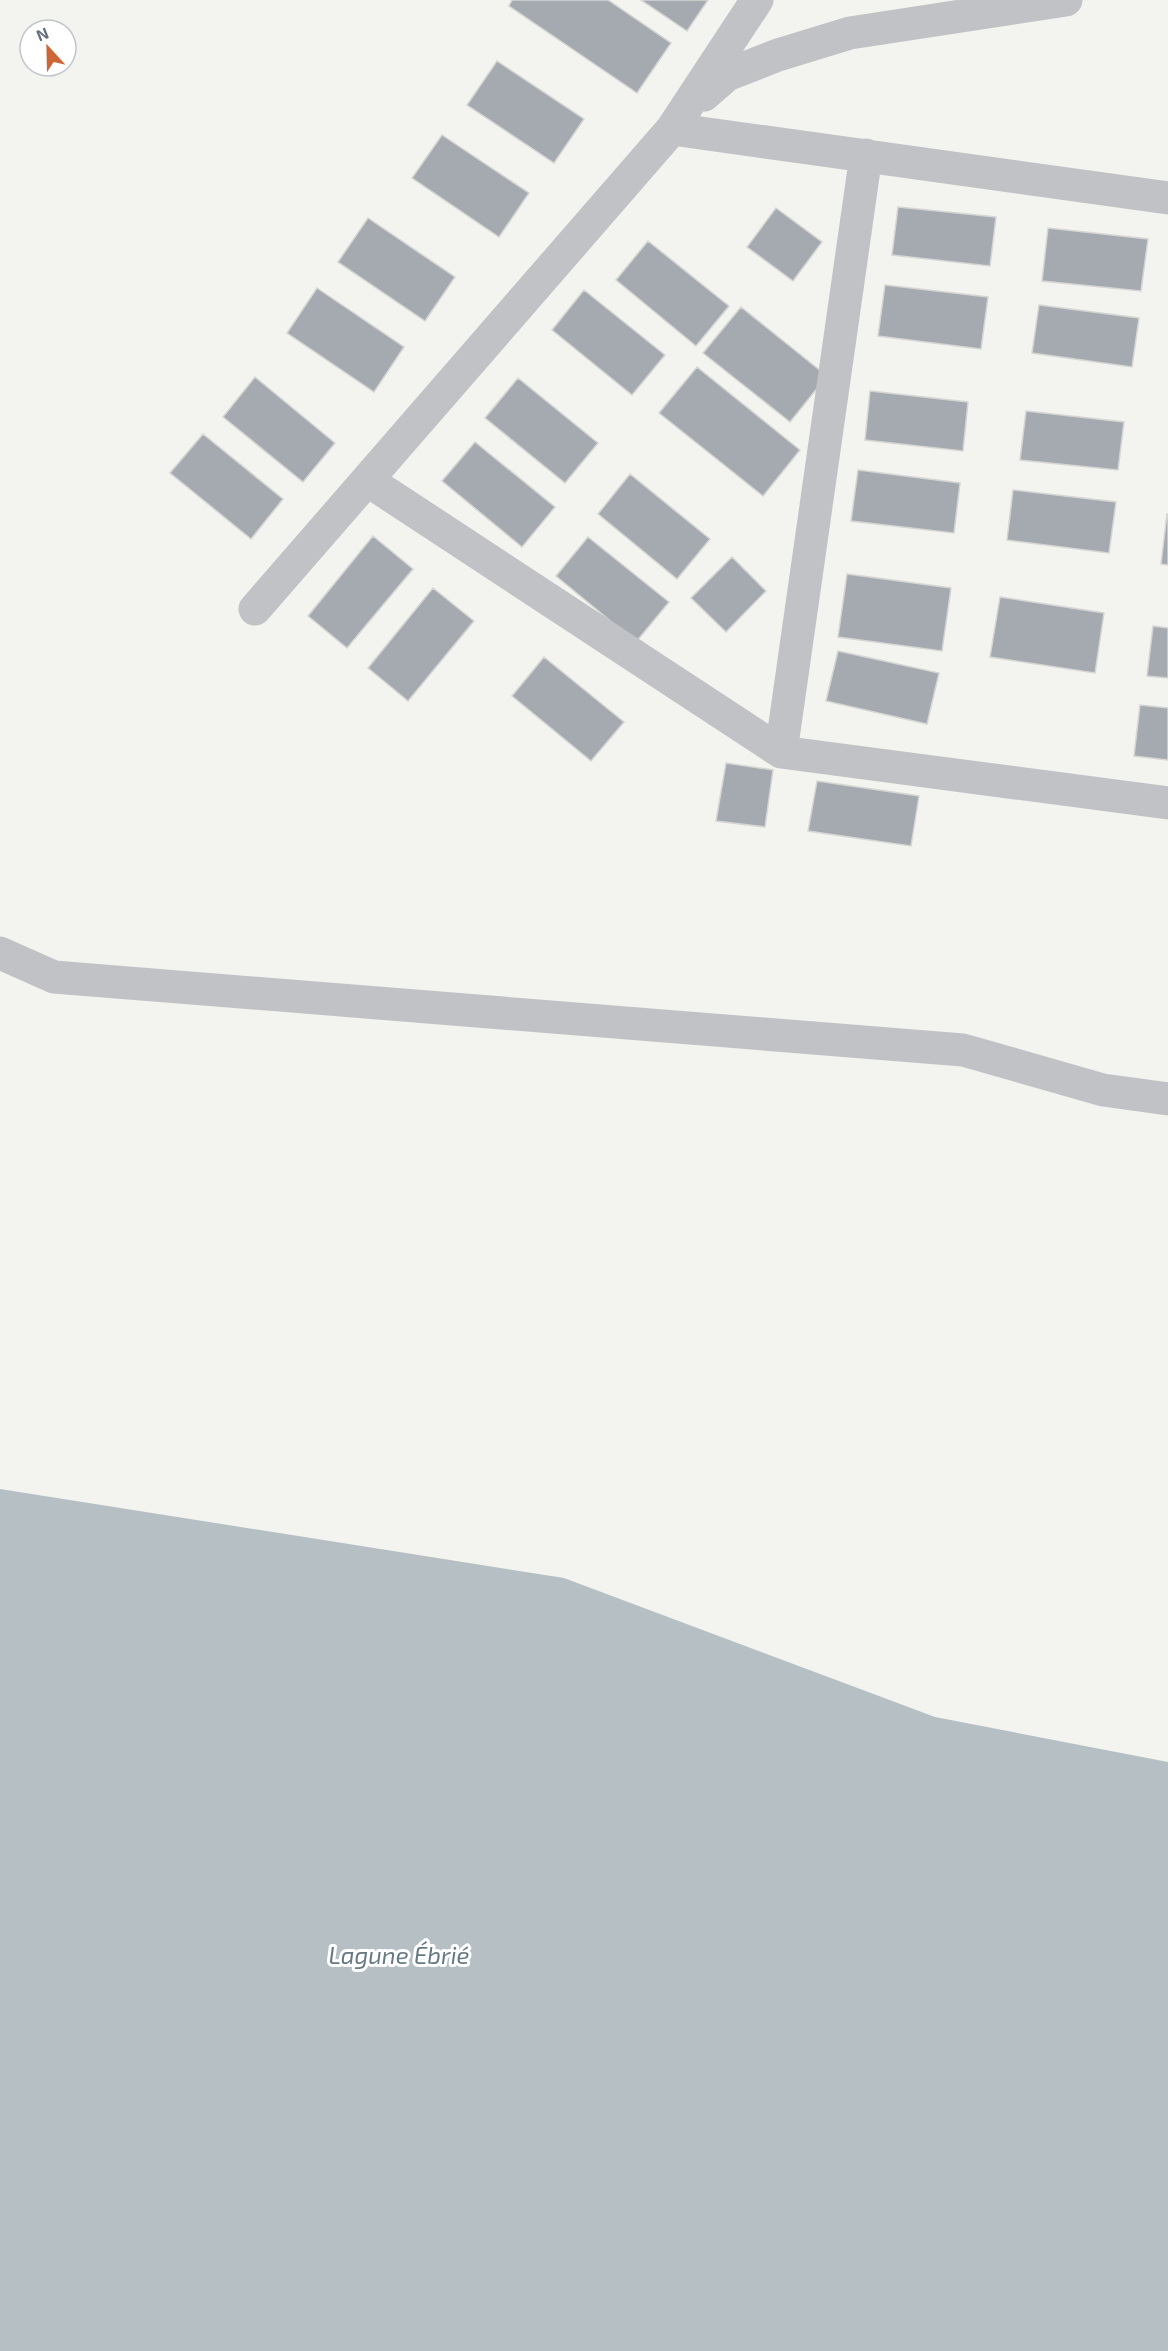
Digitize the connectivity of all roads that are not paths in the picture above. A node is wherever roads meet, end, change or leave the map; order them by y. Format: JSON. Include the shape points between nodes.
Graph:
{"nodes":[{"id":1,"x":757,"y":0,"type":"edge"},
{"id":2,"x":1066,"y":0,"type":"edge"},
{"id":3,"x":979,"y":7,"type":"edge"},
{"id":4,"x":678,"y":120,"type":"junction"},
{"id":5,"x":866,"y":155,"type":"junction"},
{"id":6,"x":1168,"y":198,"type":"edge"},
{"id":7,"x":367,"y":480,"type":"junction"},
{"id":8,"x":255,"y":609,"type":"dead end"},
{"id":9,"x":781,"y":752,"type":"junction"},
{"id":10,"x":1168,"y":804,"type":"edge"},
{"id":11,"x":0,"y":953,"type":"edge"},
{"id":12,"x":1168,"y":1098,"type":"edge"}],
"edges":[{"from":1,"to":4,"type":"street"},
{"from":2,"to":3,"type":"street"},
{"from":3,"to":4,"type":"street","via":[[850,33],[778,55],[727,75]]},
{"from":4,"to":5,"type":"street"},
{"from":4,"to":7,"type":"street"},
{"from":5,"to":6,"type":"street"},
{"from":5,"to":9,"type":"street"},
{"from":7,"to":8,"type":"street"},
{"from":7,"to":9,"type":"street"},
{"from":9,"to":10,"type":"street"},
{"from":11,"to":12,"type":"street","via":[[54,977],[963,1050],[1103,1090]]}]}
